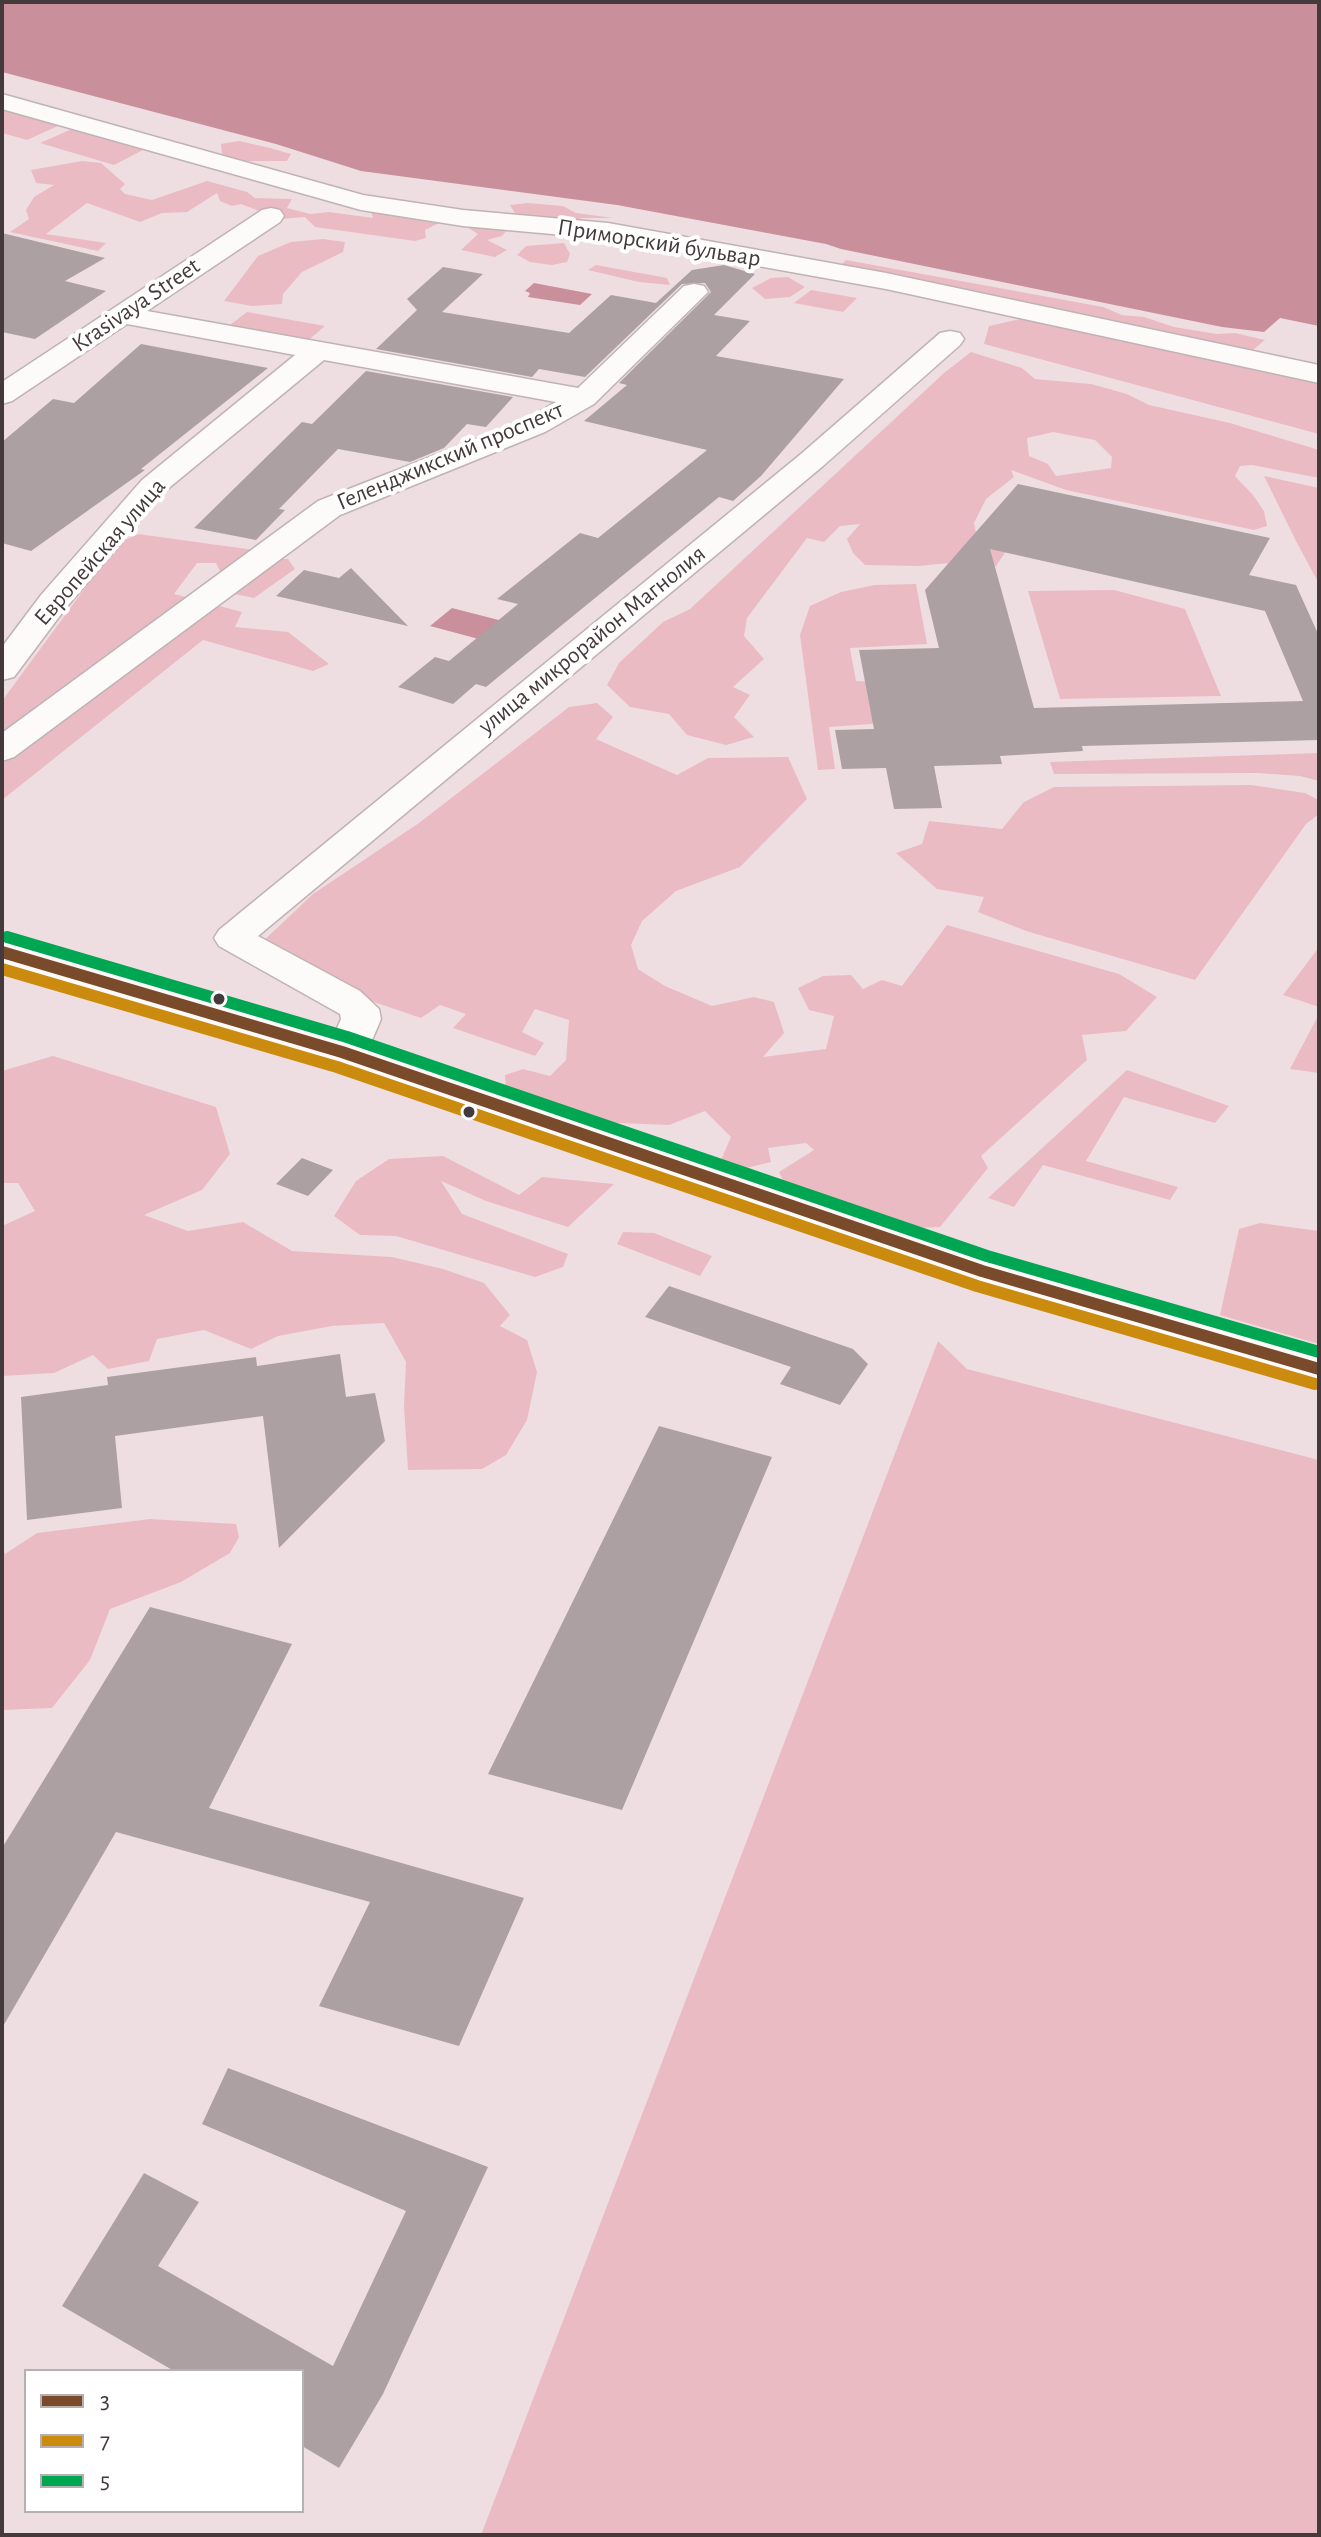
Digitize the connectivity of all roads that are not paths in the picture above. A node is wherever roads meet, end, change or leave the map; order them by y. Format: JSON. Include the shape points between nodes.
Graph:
{"nodes":[{"id":1,"x":2,"y":101,"type":"edge"},
{"id":2,"x":271,"y":216,"type":"dead end"},
{"id":3,"x":694,"y":292,"type":"dead end"},
{"id":4,"x":122,"y":315,"type":"junction"},
{"id":5,"x":950,"y":339,"type":"dead end"},
{"id":6,"x":318,"y":350,"type":"junction"},
{"id":7,"x":1319,"y":374,"type":"edge"},
{"id":8,"x":2,"y":395,"type":"edge"},
{"id":9,"x":584,"y":398,"type":"junction"},
{"id":10,"x":2,"y":670,"type":"edge"},
{"id":11,"x":2,"y":750,"type":"edge"},
{"id":12,"x":2,"y":952,"type":"edge"},
{"id":13,"x":342,"y":1052,"type":"junction"},
{"id":14,"x":1319,"y":1369,"type":"edge"}],
"edges":[{"from":1,"to":7,"type":"street","name":"Приморский бульвар","via":[[361,202],[623,233],[886,281]]},
{"from":2,"to":4,"type":"street","name":"Krasivaya Street"},
{"from":3,"to":9,"type":"street","name":"Геленджикский проспект"},
{"from":4,"to":6,"type":"street"},
{"from":4,"to":8,"type":"street","name":"Krasivaya Street"},
{"from":5,"to":13,"type":"street","name":"улица микрорайон Магнолия","via":[[812,460],[233,938],[359,1009],[361,1019]]},
{"from":6,"to":9,"type":"street"},
{"from":6,"to":10,"type":"street","name":"Европейская улица","via":[[153,486]]},
{"from":9,"to":11,"type":"street","name":"Геленджикский проспект","via":[[535,426],[329,508]]},
{"from":12,"to":13,"type":"street"},
{"from":13,"to":14,"type":"street","via":[[982,1271]]}]}
